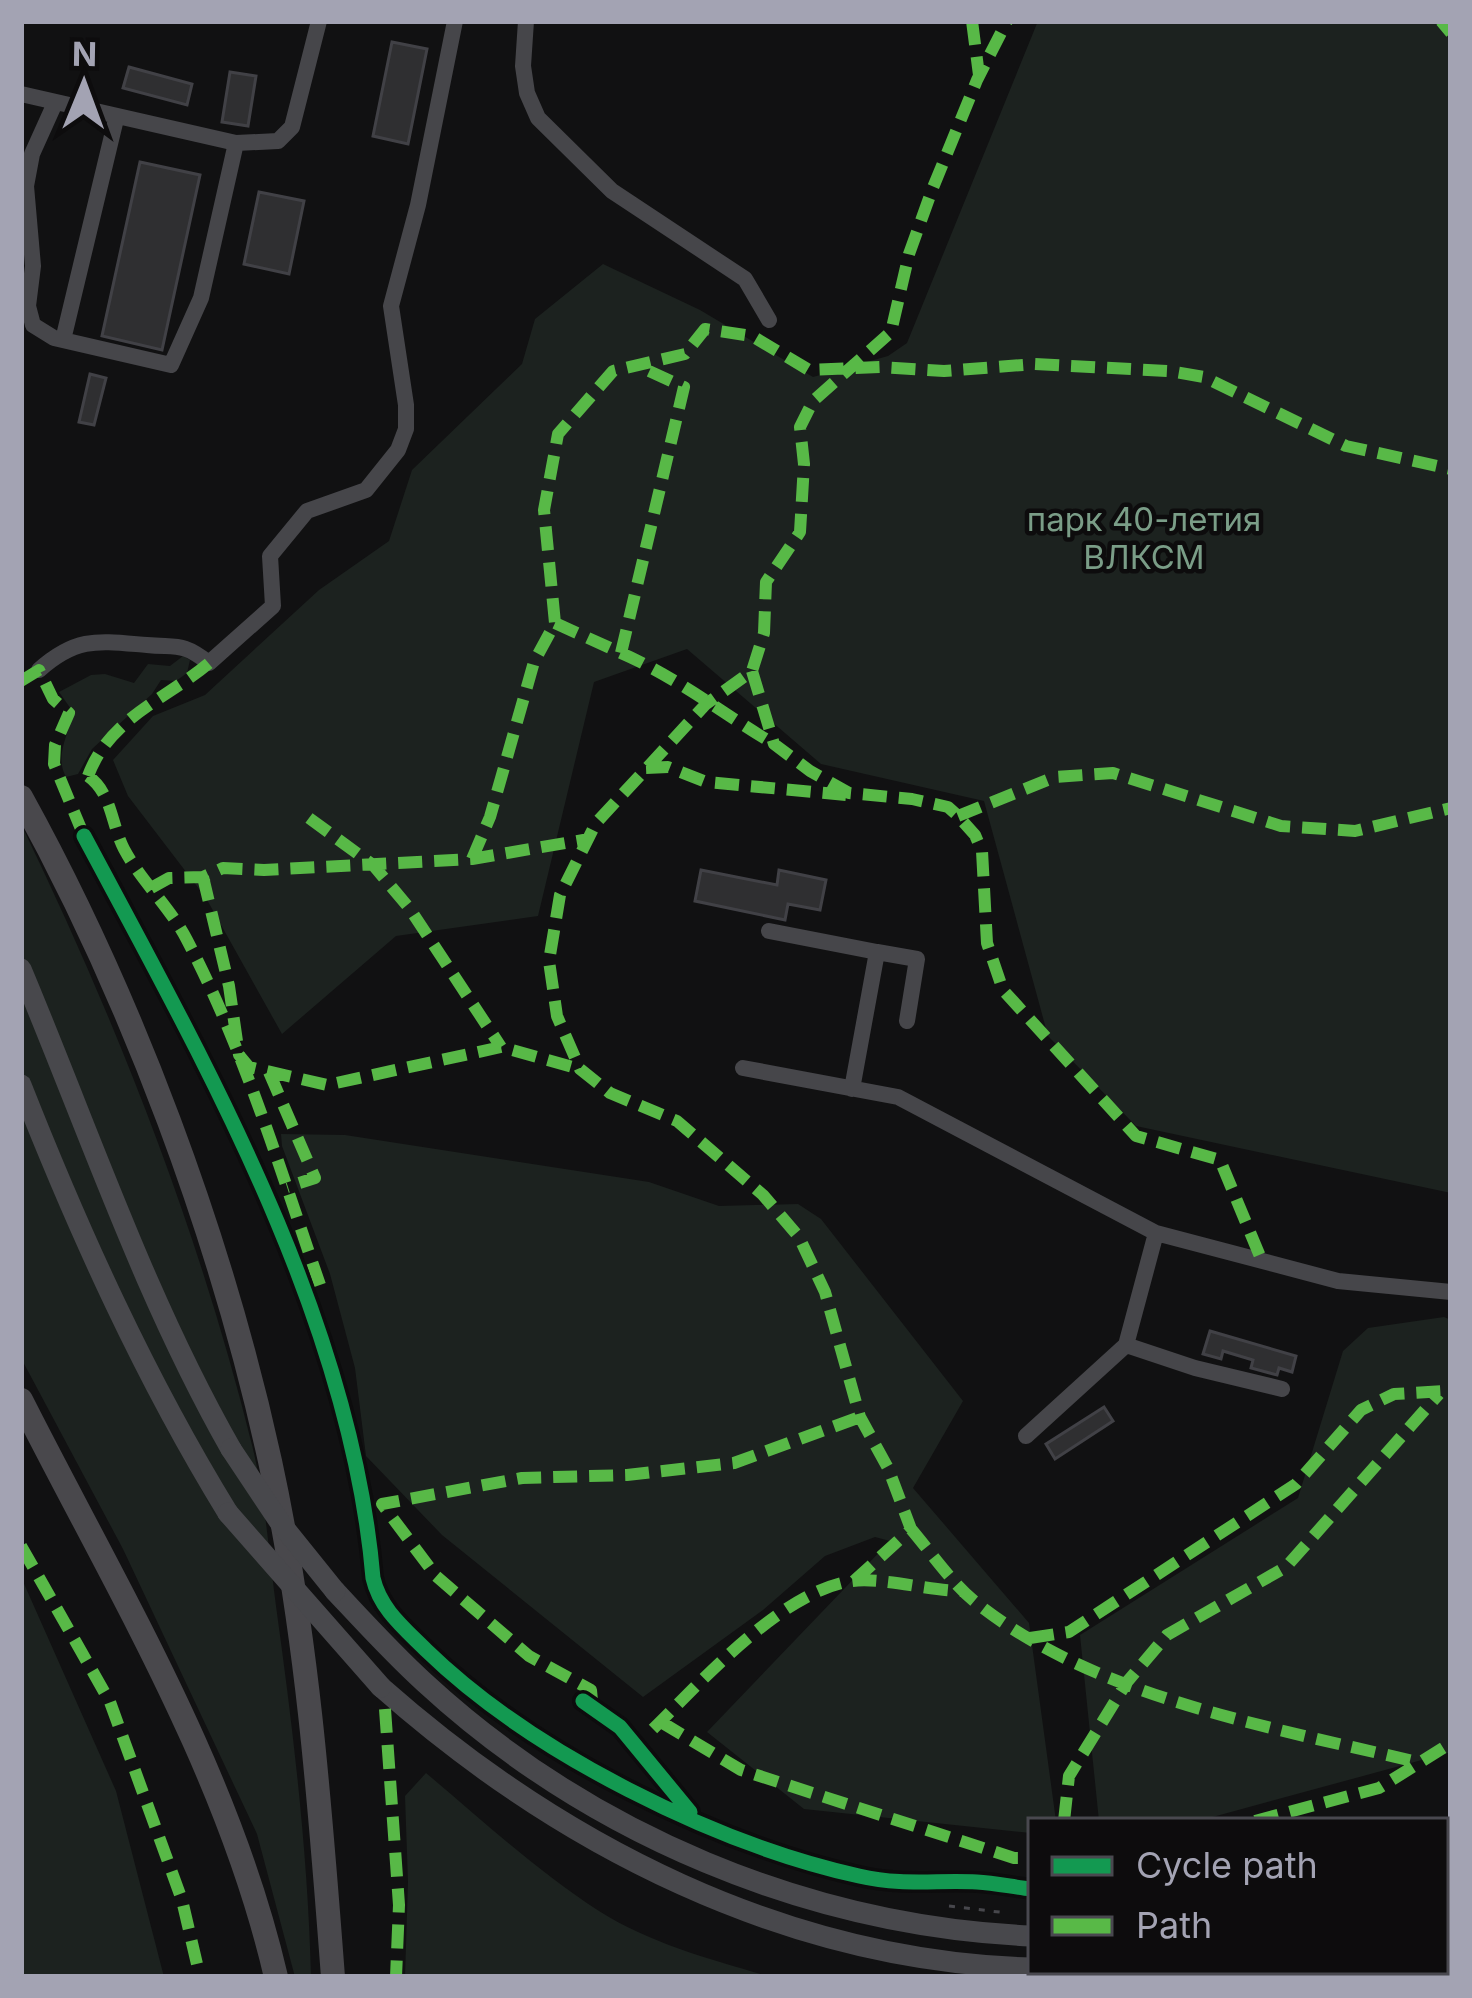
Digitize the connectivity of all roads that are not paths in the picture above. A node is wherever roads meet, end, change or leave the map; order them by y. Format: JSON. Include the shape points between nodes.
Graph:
{"nodes":[{"id":1,"x":319,"y":21,"type":"edge"},
{"id":2,"x":526,"y":21,"type":"edge"},
{"id":3,"x":452,"y":24,"type":"edge"},
{"id":4,"x":21,"y":94,"type":"edge"},
{"id":5,"x":55,"y":103,"type":"junction"},
{"id":6,"x":116,"y":119,"type":"junction"},
{"id":7,"x":236,"y":143,"type":"junction"},
{"id":8,"x":769,"y":320,"type":"dead end"},
{"id":9,"x":63,"y":340,"type":"junction"},
{"id":10,"x":39,"y":670,"type":"dead end"},
{"id":11,"x":21,"y":797,"type":"edge"},
{"id":12,"x":769,"y":931,"type":"dead end"},
{"id":13,"x":877,"y":952,"type":"junction"},
{"id":14,"x":21,"y":969,"type":"edge"},
{"id":15,"x":907,"y":1021,"type":"dead end"},
{"id":16,"x":743,"y":1068,"type":"dead end"},
{"id":17,"x":21,"y":1085,"type":"edge"},
{"id":18,"x":852,"y":1088,"type":"junction"},
{"id":19,"x":26,"y":1117,"type":"edge"},
{"id":20,"x":1156,"y":1234,"type":"junction"},
{"id":21,"x":1451,"y":1292,"type":"edge"},
{"id":22,"x":1126,"y":1345,"type":"junction"},
{"id":23,"x":1282,"y":1389,"type":"dead end"},
{"id":24,"x":21,"y":1400,"type":"edge"},
{"id":25,"x":1026,"y":1436,"type":"dead end"},
{"id":26,"x":1028,"y":1936,"type":"edge"},
{"id":27,"x":1028,"y":1968,"type":"edge"},
{"id":28,"x":276,"y":1977,"type":"edge"},
{"id":29,"x":333,"y":1977,"type":"edge"}],
"edges":[{"from":1,"to":7,"type":"lane","via":[[292,128],[278,141]]},
{"from":2,"to":8,"type":"lane","via":[[523,66],[538,118],[612,191],[745,279]]},
{"from":3,"to":10,"type":"lane","via":[[391,305],[406,405],[398,450],[366,490],[308,511],[270,556],[273,606],[209,664],[180,644],[86,641]]},
{"from":4,"to":5,"type":"lane"},
{"from":5,"to":6,"type":"lane"},
{"from":5,"to":9,"type":"lane","via":[[26,186],[28,306],[33,325]]},
{"from":6,"to":7,"type":"lane"},
{"from":6,"to":9,"type":"lane"},
{"from":7,"to":9,"type":"lane","via":[[201,298],[171,365]]},
{"from":11,"to":29,"type":"highway","via":[[132,1028],[215,1263],[270,1461],[310,1718]]},
{"from":12,"to":13,"type":"lane"},
{"from":13,"to":15,"type":"lane","via":[[916,958]]},
{"from":13,"to":18,"type":"lane"},
{"from":14,"to":26,"type":"main road","bridge":true,"via":[[197,1389],[281,1524],[425,1684],[565,1790],[689,1856],[840,1909]]},
{"from":16,"to":18,"type":"lane"},
{"from":17,"to":19,"type":"main road"},
{"from":18,"to":20,"type":"lane","via":[[898,1097]]},
{"from":19,"to":27,"type":"main road","bridge":true,"via":[[141,1357],[228,1513],[381,1687],[488,1775],[676,1884],[854,1943]]},
{"from":20,"to":21,"type":"lane","via":[[1338,1281]]},
{"from":20,"to":22,"type":"lane"},
{"from":22,"to":23,"type":"lane"},
{"from":22,"to":25,"type":"lane"},
{"from":24,"to":28,"type":"highway","via":[[190,1729],[232,1826]]}]}
